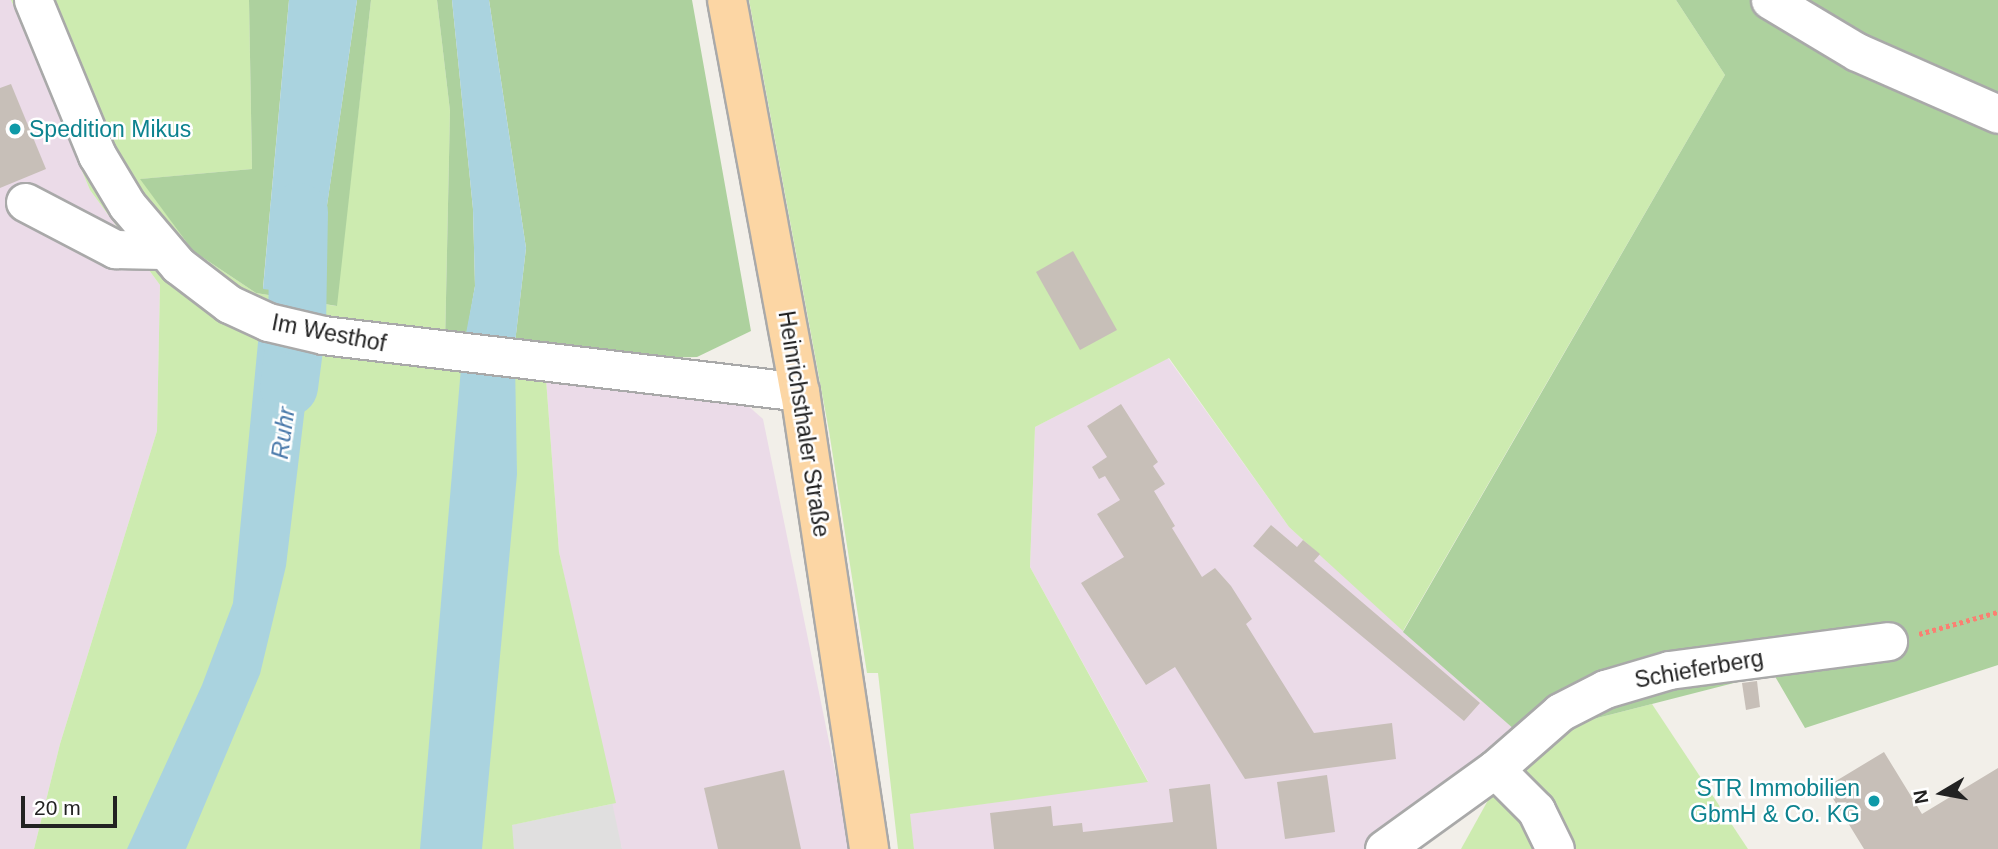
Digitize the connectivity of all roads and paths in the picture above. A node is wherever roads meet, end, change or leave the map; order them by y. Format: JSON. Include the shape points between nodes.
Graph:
{"nodes":[{"id":1,"x":33,"y":0,"type":"edge"},
{"id":2,"x":727,"y":0,"type":"edge"},
{"id":3,"x":1770,"y":0,"type":"edge"},
{"id":4,"x":1998,"y":114,"type":"edge"},
{"id":5,"x":25,"y":202,"type":"dead end"},
{"id":6,"x":162,"y":250,"type":"junction"},
{"id":7,"x":800,"y":392,"type":"junction"},
{"id":8,"x":1998,"y":612,"type":"edge"},
{"id":9,"x":1888,"y":641,"type":"joint"},
{"id":10,"x":1496,"y":769,"type":"junction"},
{"id":11,"x":869,"y":849,"type":"edge"},
{"id":12,"x":1384,"y":849,"type":"edge"},
{"id":13,"x":1555,"y":849,"type":"edge"}],
"edges":[{"from":1,"to":6,"type":"street","name":"Im Westhof","via":[[97,155],[134,216]]},
{"from":2,"to":7,"type":"main road","name":"Heinrichsthaler Straße"},
{"from":3,"to":4,"type":"street","via":[[1844,46]]},
{"from":5,"to":6,"type":"street","via":[[116,249]]},
{"from":6,"to":7,"type":"street","name":"Im Westhof","via":[[199,286],[255,317],[344,339]]},
{"from":7,"to":11,"type":"main road","name":"Heinrichsthaler Straße"},
{"from":8,"to":9,"type":"path"},
{"from":9,"to":10,"type":"street","name":"Schieferberg","via":[[1634,679],[1560,712]]},
{"from":10,"to":12,"type":"street","name":"Schieferberg"},
{"from":10,"to":13,"type":"street","via":[[1536,810]]}]}
